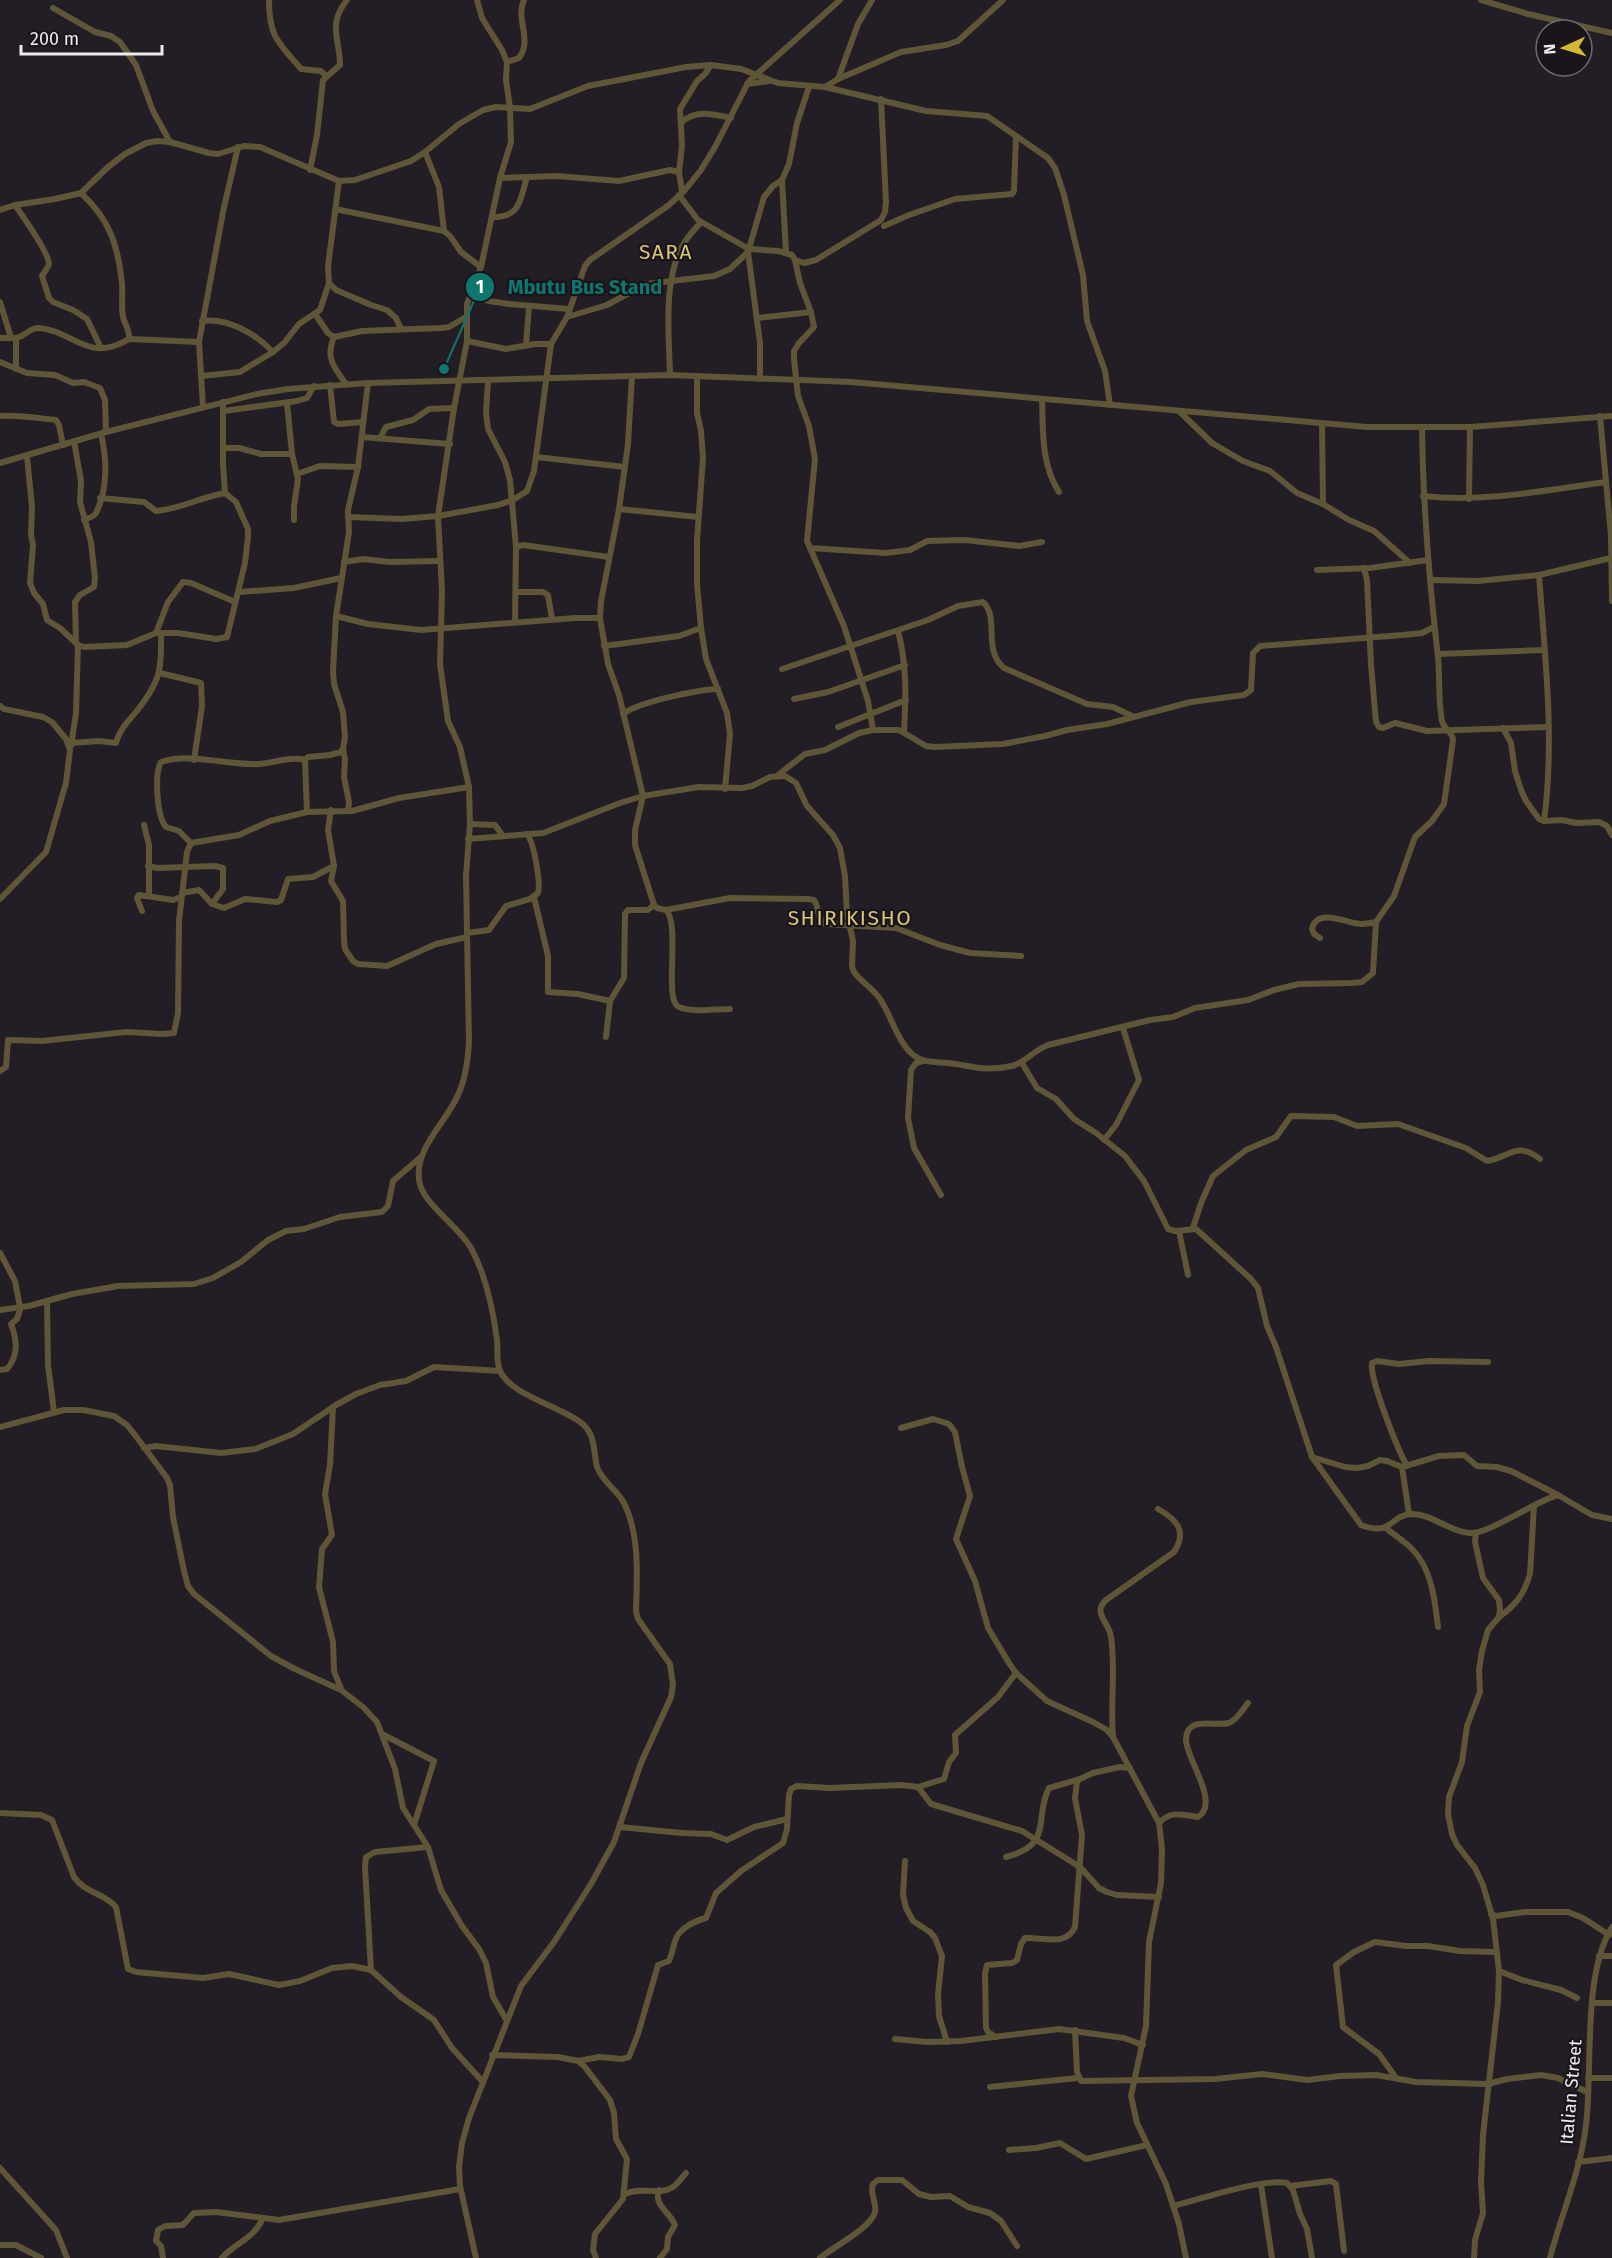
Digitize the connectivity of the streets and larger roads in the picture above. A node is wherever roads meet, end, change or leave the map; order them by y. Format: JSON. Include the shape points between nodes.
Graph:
{"nodes":[{"id":1,"x":269,"y":0,"type":"edge"},
{"id":2,"x":347,"y":0,"type":"edge"},
{"id":3,"x":477,"y":0,"type":"edge"},
{"id":4,"x":524,"y":0,"type":"edge"},
{"id":5,"x":872,"y":0,"type":"edge"},
{"id":6,"x":1003,"y":0,"type":"edge"},
{"id":7,"x":1481,"y":0,"type":"edge"},
{"id":8,"x":836,"y":1,"type":"edge"},
{"id":9,"x":54,"y":8,"type":"dead end"},
{"id":10,"x":1612,"y":33,"type":"edge"},
{"id":11,"x":507,"y":62,"type":"junction"},
{"id":12,"x":711,"y":65,"type":"junction"},
{"id":13,"x":754,"y":74,"type":"junction"},
{"id":14,"x":326,"y":76,"type":"junction"},
{"id":15,"x":838,"y":79,"type":"junction"},
{"id":16,"x":770,"y":81,"type":"junction"},
{"id":17,"x":747,"y":84,"type":"junction"},
{"id":18,"x":809,"y":87,"type":"junction"},
{"id":19,"x":825,"y":87,"type":"junction"},
{"id":20,"x":881,"y":99,"type":"junction"},
{"id":21,"x":510,"y":108,"type":"junction"},
{"id":22,"x":731,"y":118,"type":"junction"},
{"id":23,"x":681,"y":123,"type":"junction"},
{"id":24,"x":1016,"y":136,"type":"junction"},
{"id":25,"x":170,"y":142,"type":"junction"},
{"id":26,"x":238,"y":147,"type":"junction"},
{"id":27,"x":425,"y":153,"type":"junction"},
{"id":28,"x":310,"y":170,"type":"junction"},
{"id":29,"x":679,"y":172,"type":"junction"},
{"id":30,"x":527,"y":177,"type":"junction"},
{"id":31,"x":500,"y":178,"type":"junction"},
{"id":32,"x":782,"y":180,"type":"junction"},
{"id":33,"x":339,"y":181,"type":"junction"},
{"id":34,"x":81,"y":193,"type":"junction"},
{"id":35,"x":681,"y":193,"type":"junction"},
{"id":36,"x":15,"y":205,"type":"junction"},
{"id":37,"x":335,"y":209,"type":"junction"},
{"id":38,"x":0,"y":210,"type":"edge"},
{"id":39,"x":492,"y":217,"type":"junction"},
{"id":40,"x":701,"y":222,"type":"junction"},
{"id":41,"x":884,"y":226,"type":"dead end"},
{"id":42,"x":444,"y":231,"type":"junction"},
{"id":43,"x":749,"y":251,"type":"junction"},
{"id":44,"x":786,"y":252,"type":"junction"},
{"id":45,"x":795,"y":260,"type":"junction"},
{"id":46,"x":481,"y":267,"type":"junction"},
{"id":47,"x":671,"y":280,"type":"junction"},
{"id":48,"x":329,"y":283,"type":"junction"},
{"id":49,"x":470,"y":295,"type":"junction"},
{"id":50,"x":0,"y":302,"type":"edge"},
{"id":51,"x":529,"y":306,"type":"junction"},
{"id":52,"x":569,"y":309,"type":"junction"},
{"id":53,"x":811,"y":312,"type":"junction"},
{"id":54,"x":315,"y":315,"type":"junction"},
{"id":55,"x":567,"y":316,"type":"junction"},
{"id":56,"x":466,"y":317,"type":"junction"},
{"id":57,"x":758,"y":318,"type":"junction"},
{"id":58,"x":202,"y":321,"type":"junction"},
{"id":59,"x":401,"y":329,"type":"junction"},
{"id":60,"x":334,"y":337,"type":"junction"},
{"id":61,"x":0,"y":338,"type":"edge"},
{"id":62,"x":13,"y":338,"type":"junction"},
{"id":63,"x":129,"y":339,"type":"junction"},
{"id":64,"x":466,"y":341,"type":"junction"},
{"id":65,"x":200,"y":342,"type":"junction"},
{"id":66,"x":551,"y":344,"type":"junction"},
{"id":67,"x":526,"y":345,"type":"junction"},
{"id":68,"x":101,"y":348,"type":"junction"},
{"id":69,"x":273,"y":352,"type":"junction"},
{"id":70,"x":0,"y":362,"type":"edge"},
{"id":71,"x":16,"y":369,"type":"junction"},
{"id":72,"x":670,"y":375,"type":"junction"},
{"id":73,"x":201,"y":376,"type":"junction"},
{"id":74,"x":632,"y":376,"type":"junction"},
{"id":75,"x":697,"y":376,"type":"junction"},
{"id":76,"x":547,"y":378,"type":"junction"},
{"id":77,"x":759,"y":379,"type":"junction"},
{"id":78,"x":488,"y":381,"type":"junction"},
{"id":79,"x":795,"y":381,"type":"junction"},
{"id":80,"x":459,"y":382,"type":"junction"},
{"id":81,"x":368,"y":383,"type":"junction"},
{"id":82,"x":346,"y":384,"type":"junction"},
{"id":83,"x":314,"y":386,"type":"junction"},
{"id":84,"x":330,"y":386,"type":"junction"},
{"id":85,"x":1042,"y":399,"type":"junction"},
{"id":86,"x":224,"y":402,"type":"junction"},
{"id":87,"x":287,"y":403,"type":"junction"},
{"id":88,"x":1110,"y":405,"type":"junction"},
{"id":89,"x":203,"y":407,"type":"junction"},
{"id":90,"x":454,"y":408,"type":"junction"},
{"id":91,"x":224,"y":411,"type":"junction"},
{"id":92,"x":1179,"y":411,"type":"junction"},
{"id":93,"x":0,"y":416,"type":"edge"},
{"id":94,"x":1600,"y":416,"type":"junction"},
{"id":95,"x":1612,"y":416,"type":"edge"},
{"id":96,"x":363,"y":422,"type":"junction"},
{"id":97,"x":1322,"y":424,"type":"junction"},
{"id":98,"x":1422,"y":427,"type":"junction"},
{"id":99,"x":1470,"y":427,"type":"junction"},
{"id":100,"x":104,"y":433,"type":"junction"},
{"id":101,"x":362,"y":437,"type":"junction"},
{"id":102,"x":380,"y":438,"type":"junction"},
{"id":103,"x":74,"y":441,"type":"junction"},
{"id":104,"x":450,"y":444,"type":"junction"},
{"id":105,"x":63,"y":445,"type":"junction"},
{"id":106,"x":223,"y":448,"type":"junction"},
{"id":107,"x":292,"y":454,"type":"junction"},
{"id":108,"x":27,"y":456,"type":"junction"},
{"id":109,"x":536,"y":457,"type":"junction"},
{"id":110,"x":0,"y":461,"type":"edge"},
{"id":111,"x":358,"y":467,"type":"junction"},
{"id":112,"x":625,"y":467,"type":"junction"},
{"id":113,"x":297,"y":474,"type":"junction"},
{"id":114,"x":1606,"y":482,"type":"junction"},
{"id":115,"x":1059,"y":492,"type":"dead end"},
{"id":116,"x":225,"y":493,"type":"junction"},
{"id":117,"x":1423,"y":496,"type":"junction"},
{"id":118,"x":100,"y":498,"type":"junction"},
{"id":119,"x":1469,"y":499,"type":"junction"},
{"id":120,"x":513,"y":500,"type":"junction"},
{"id":121,"x":1323,"y":504,"type":"junction"},
{"id":122,"x":619,"y":510,"type":"junction"},
{"id":123,"x":438,"y":516,"type":"junction"},
{"id":124,"x":348,"y":517,"type":"junction"},
{"id":125,"x":698,"y":517,"type":"junction"},
{"id":126,"x":84,"y":520,"type":"junction"},
{"id":127,"x":294,"y":520,"type":"dead end"},
{"id":128,"x":1042,"y":542,"type":"dead end"},
{"id":129,"x":516,"y":547,"type":"junction"},
{"id":130,"x":810,"y":548,"type":"junction"},
{"id":131,"x":609,"y":557,"type":"junction"},
{"id":132,"x":1611,"y":558,"type":"edge"},
{"id":133,"x":1428,"y":560,"type":"junction"},
{"id":134,"x":439,"y":561,"type":"junction"},
{"id":135,"x":344,"y":562,"type":"junction"},
{"id":136,"x":1410,"y":563,"type":"junction"},
{"id":137,"x":1364,"y":568,"type":"junction"},
{"id":138,"x":1317,"y":570,"type":"dead end"},
{"id":139,"x":1539,"y":575,"type":"junction"},
{"id":140,"x":341,"y":578,"type":"junction"},
{"id":141,"x":1431,"y":580,"type":"junction"},
{"id":142,"x":239,"y":592,"type":"junction"},
{"id":143,"x":516,"y":592,"type":"junction"},
{"id":144,"x":1612,"y":601,"type":"edge"},
{"id":145,"x":235,"y":602,"type":"junction"},
{"id":146,"x":336,"y":616,"type":"junction"},
{"id":147,"x":600,"y":618,"type":"junction"},
{"id":148,"x":552,"y":620,"type":"junction"},
{"id":149,"x":515,"y":622,"type":"junction"},
{"id":150,"x":1434,"y":627,"type":"junction"},
{"id":151,"x":701,"y":628,"type":"junction"},
{"id":152,"x":440,"y":629,"type":"junction"},
{"id":153,"x":898,"y":631,"type":"junction"},
{"id":154,"x":158,"y":633,"type":"junction"},
{"id":155,"x":1371,"y":638,"type":"junction"},
{"id":156,"x":77,"y":644,"type":"junction"},
{"id":157,"x":604,"y":646,"type":"junction"},
{"id":158,"x":851,"y":647,"type":"junction"},
{"id":159,"x":1544,"y":650,"type":"junction"},
{"id":160,"x":1438,"y":654,"type":"junction"},
{"id":161,"x":905,"y":665,"type":"junction"},
{"id":162,"x":782,"y":669,"type":"dead end"},
{"id":163,"x":160,"y":673,"type":"junction"},
{"id":164,"x":862,"y":681,"type":"junction"},
{"id":165,"x":718,"y":689,"type":"junction"},
{"id":166,"x":794,"y":699,"type":"dead end"},
{"id":167,"x":906,"y":700,"type":"junction"},
{"id":168,"x":621,"y":705,"type":"junction"},
{"id":169,"x":0,"y":706,"type":"edge"},
{"id":170,"x":629,"y":709,"type":"junction"},
{"id":171,"x":622,"y":714,"type":"junction"},
{"id":172,"x":870,"y":714,"type":"junction"},
{"id":173,"x":1132,"y":716,"type":"junction"},
{"id":174,"x":838,"y":727,"type":"dead end"},
{"id":175,"x":1548,"y":727,"type":"junction"},
{"id":176,"x":1503,"y":729,"type":"junction"},
{"id":177,"x":873,"y":730,"type":"junction"},
{"id":178,"x":1448,"y":730,"type":"junction"},
{"id":179,"x":904,"y":732,"type":"junction"},
{"id":180,"x":70,"y":747,"type":"junction"},
{"id":181,"x":343,"y":749,"type":"junction"},
{"id":182,"x":194,"y":760,"type":"junction"},
{"id":183,"x":305,"y":760,"type":"junction"},
{"id":184,"x":777,"y":775,"type":"junction"},
{"id":185,"x":469,"y":787,"type":"junction"},
{"id":186,"x":725,"y":789,"type":"junction"},
{"id":187,"x":643,"y":796,"type":"junction"},
{"id":188,"x":331,"y":810,"type":"junction"},
{"id":189,"x":348,"y":811,"type":"junction"},
{"id":190,"x":306,"y":813,"type":"junction"},
{"id":191,"x":1544,"y":821,"type":"junction"},
{"id":192,"x":470,"y":824,"type":"junction"},
{"id":193,"x":144,"y":825,"type":"dead end"},
{"id":194,"x":528,"y":834,"type":"junction"},
{"id":195,"x":1612,"y":835,"type":"edge"},
{"id":196,"x":503,"y":836,"type":"junction"},
{"id":197,"x":468,"y":839,"type":"junction"},
{"id":198,"x":191,"y":843,"type":"junction"},
{"id":199,"x":148,"y":866,"type":"junction"},
{"id":200,"x":334,"y":866,"type":"junction"},
{"id":201,"x":187,"y":867,"type":"junction"},
{"id":202,"x":182,"y":895,"type":"junction"},
{"id":203,"x":148,"y":896,"type":"junction"},
{"id":204,"x":534,"y":897,"type":"junction"},
{"id":205,"x":0,"y":899,"type":"edge"},
{"id":206,"x":212,"y":904,"type":"junction"},
{"id":207,"x":654,"y":904,"type":"junction"},
{"id":208,"x":666,"y":910,"type":"junction"},
{"id":209,"x":142,"y":911,"type":"dead end"},
{"id":210,"x":1376,"y":922,"type":"junction"},
{"id":211,"x":849,"y":926,"type":"junction"},
{"id":212,"x":467,"y":935,"type":"junction"},
{"id":213,"x":1320,"y":938,"type":"dead end"},
{"id":214,"x":1021,"y":956,"type":"dead end"},
{"id":215,"x":610,"y":1002,"type":"junction"},
{"id":216,"x":730,"y":1009,"type":"dead end"},
{"id":217,"x":1123,"y":1028,"type":"junction"},
{"id":218,"x":606,"y":1037,"type":"dead end"},
{"id":219,"x":923,"y":1061,"type":"junction"},
{"id":220,"x":1022,"y":1063,"type":"junction"},
{"id":221,"x":0,"y":1071,"type":"edge"},
{"id":222,"x":1104,"y":1140,"type":"junction"},
{"id":223,"x":422,"y":1156,"type":"junction"},
{"id":224,"x":1540,"y":1158,"type":"dead end"},
{"id":225,"x":941,"y":1195,"type":"dead end"},
{"id":226,"x":1193,"y":1228,"type":"junction"},
{"id":227,"x":1179,"y":1231,"type":"junction"},
{"id":228,"x":0,"y":1253,"type":"edge"},
{"id":229,"x":1188,"y":1275,"type":"dead end"},
{"id":230,"x":47,"y":1301,"type":"junction"},
{"id":231,"x":20,"y":1307,"type":"junction"},
{"id":232,"x":0,"y":1310,"type":"edge"},
{"id":233,"x":1488,"y":1362,"type":"dead end"},
{"id":234,"x":0,"y":1370,"type":"edge"},
{"id":235,"x":500,"y":1371,"type":"junction"},
{"id":236,"x":333,"y":1407,"type":"junction"},
{"id":237,"x":54,"y":1412,"type":"junction"},
{"id":238,"x":0,"y":1427,"type":"edge"},
{"id":239,"x":901,"y":1428,"type":"dead end"},
{"id":240,"x":144,"y":1448,"type":"junction"},
{"id":241,"x":1312,"y":1457,"type":"junction"},
{"id":242,"x":1404,"y":1466,"type":"junction"},
{"id":243,"x":1558,"y":1495,"type":"junction"},
{"id":244,"x":1534,"y":1506,"type":"junction"},
{"id":245,"x":1158,"y":1509,"type":"dead end"},
{"id":246,"x":1409,"y":1514,"type":"junction"},
{"id":247,"x":1612,"y":1519,"type":"edge"},
{"id":248,"x":1386,"y":1528,"type":"junction"},
{"id":249,"x":1476,"y":1533,"type":"junction"},
{"id":250,"x":1499,"y":1617,"type":"junction"},
{"id":251,"x":1438,"y":1628,"type":"dead end"},
{"id":252,"x":1016,"y":1673,"type":"junction"},
{"id":253,"x":341,"y":1690,"type":"junction"},
{"id":254,"x":1248,"y":1702,"type":"dead end"},
{"id":255,"x":382,"y":1734,"type":"junction"},
{"id":256,"x":1113,"y":1737,"type":"junction"},
{"id":257,"x":1130,"y":1768,"type":"junction"},
{"id":258,"x":1080,"y":1779,"type":"junction"},
{"id":259,"x":918,"y":1786,"type":"junction"},
{"id":260,"x":0,"y":1814,"type":"edge"},
{"id":261,"x":787,"y":1819,"type":"junction"},
{"id":262,"x":1159,"y":1823,"type":"junction"},
{"id":263,"x":414,"y":1825,"type":"junction"},
{"id":264,"x":620,"y":1827,"type":"junction"},
{"id":265,"x":1035,"y":1839,"type":"junction"},
{"id":266,"x":428,"y":1847,"type":"junction"},
{"id":267,"x":1005,"y":1857,"type":"dead end"},
{"id":268,"x":905,"y":1861,"type":"dead end"},
{"id":269,"x":1080,"y":1867,"type":"junction"},
{"id":270,"x":1159,"y":1897,"type":"junction"},
{"id":271,"x":1491,"y":1914,"type":"junction"},
{"id":272,"x":1612,"y":1927,"type":"edge"},
{"id":273,"x":1610,"y":1935,"type":"edge"},
{"id":274,"x":1497,"y":1952,"type":"junction"},
{"id":275,"x":1599,"y":1956,"type":"junction"},
{"id":276,"x":1612,"y":1956,"type":"edge"},
{"id":277,"x":371,"y":1970,"type":"junction"},
{"id":278,"x":1499,"y":1971,"type":"junction"},
{"id":279,"x":1577,"y":1998,"type":"dead end"},
{"id":280,"x":1592,"y":2003,"type":"junction"},
{"id":281,"x":1612,"y":2003,"type":"edge"},
{"id":282,"x":507,"y":2021,"type":"junction"},
{"id":283,"x":1075,"y":2030,"type":"junction"},
{"id":284,"x":996,"y":2037,"type":"junction"},
{"id":285,"x":895,"y":2038,"type":"dead end"},
{"id":286,"x":947,"y":2042,"type":"junction"},
{"id":287,"x":1143,"y":2045,"type":"junction"},
{"id":288,"x":492,"y":2055,"type":"junction"},
{"id":289,"x":578,"y":2061,"type":"junction"},
{"id":290,"x":1078,"y":2078,"type":"junction"},
{"id":291,"x":1396,"y":2078,"type":"junction"},
{"id":292,"x":1588,"y":2078,"type":"junction"},
{"id":293,"x":1612,"y":2078,"type":"edge"},
{"id":294,"x":1135,"y":2079,"type":"junction"},
{"id":295,"x":483,"y":2082,"type":"junction"},
{"id":296,"x":1488,"y":2084,"type":"junction"},
{"id":297,"x":990,"y":2087,"type":"dead end"},
{"id":298,"x":1587,"y":2092,"type":"junction"},
{"id":299,"x":1147,"y":2145,"type":"junction"},
{"id":300,"x":1009,"y":2150,"type":"dead end"},
{"id":301,"x":1612,"y":2158,"type":"edge"},
{"id":302,"x":1578,"y":2162,"type":"junction"},
{"id":303,"x":0,"y":2168,"type":"edge"},
{"id":304,"x":686,"y":2173,"type":"dead end"},
{"id":305,"x":1261,"y":2185,"type":"junction"},
{"id":306,"x":1290,"y":2186,"type":"junction"},
{"id":307,"x":460,"y":2188,"type":"junction"},
{"id":308,"x":659,"y":2190,"type":"junction"},
{"id":309,"x":625,"y":2194,"type":"junction"},
{"id":310,"x":1173,"y":2206,"type":"junction"},
{"id":311,"x":263,"y":2218,"type":"junction"},
{"id":312,"x":0,"y":2245,"type":"edge"},
{"id":313,"x":1017,"y":2246,"type":"dead end"},
{"id":314,"x":1344,"y":2251,"type":"dead end"},
{"id":315,"x":594,"y":2257,"type":"edge"},
{"id":316,"x":41,"y":2258,"type":"edge"},
{"id":317,"x":68,"y":2258,"type":"edge"},
{"id":318,"x":163,"y":2258,"type":"edge"},
{"id":319,"x":222,"y":2258,"type":"edge"},
{"id":320,"x":476,"y":2258,"type":"edge"},
{"id":321,"x":660,"y":2258,"type":"edge"},
{"id":322,"x":820,"y":2258,"type":"edge"},
{"id":323,"x":1186,"y":2258,"type":"edge"},
{"id":324,"x":1272,"y":2258,"type":"edge"},
{"id":325,"x":1312,"y":2258,"type":"edge"},
{"id":326,"x":1474,"y":2258,"type":"edge"},
{"id":327,"x":1550,"y":2258,"type":"edge"}],
"edges":[{"from":1,"to":14,"type":"street","via":[[274,35],[302,69],[321,71]]},
{"from":2,"to":14,"type":"street","via":[[335,31],[340,65]]},
{"from":3,"to":11,"type":"street","via":[[482,18]]},
{"from":4,"to":11,"type":"street","via":[[520,14],[524,49],[519,58]]},
{"from":5,"to":15,"type":"street","via":[[858,24]]},
{"from":6,"to":15,"type":"street","via":[[958,41],[901,52]]},
{"from":7,"to":10,"type":"street"},
{"from":8,"to":13,"type":"street"},
{"from":9,"to":25,"type":"street","via":[[94,32],[120,42],[136,65],[153,111]]},
{"from":11,"to":21,"type":"street"},
{"from":12,"to":13,"type":"street"},
{"from":12,"to":21,"type":"street","via":[[588,86],[530,109]]},
{"from":12,"to":23,"type":"street","via":[[681,106]]},
{"from":13,"to":16,"type":"street"},
{"from":13,"to":17,"type":"street"},
{"from":14,"to":28,"type":"street"},
{"from":15,"to":19,"type":"street"},
{"from":16,"to":17,"type":"street"},
{"from":16,"to":18,"type":"street"},
{"from":17,"to":22,"type":"street"},
{"from":18,"to":19,"type":"street"},
{"from":18,"to":32,"type":"street"},
{"from":19,"to":20,"type":"street"},
{"from":20,"to":24,"type":"street","via":[[926,111],[987,116]]},
{"from":20,"to":45,"type":"street","via":[[885,212],[881,220],[816,260]]},
{"from":21,"to":27,"type":"street","via":[[496,107],[471,115]]},
{"from":21,"to":31,"type":"street","via":[[511,142]]},
{"from":22,"to":23,"type":"street","via":[[695,114]]},
{"from":22,"to":35,"type":"street","via":[[701,170]]},
{"from":23,"to":29,"type":"street"},
{"from":24,"to":41,"type":"street","via":[[1013,193],[949,201]]},
{"from":24,"to":88,"type":"street","via":[[1048,158],[1059,179],[1083,275],[1087,321],[1105,372]]},
{"from":25,"to":26,"type":"street","via":[[218,154]]},
{"from":25,"to":34,"type":"street","via":[[152,142],[133,149]]},
{"from":26,"to":28,"type":"street","via":[[260,147]]},
{"from":26,"to":58,"type":"street"},
{"from":27,"to":33,"type":"street","via":[[376,174]]},
{"from":27,"to":42,"type":"street","via":[[439,187]]},
{"from":28,"to":33,"type":"street"},
{"from":29,"to":30,"type":"street","via":[[670,170],[619,181]]},
{"from":29,"to":35,"type":"street"},
{"from":30,"to":31,"type":"street"},
{"from":30,"to":39,"type":"street","via":[[514,211]]},
{"from":31,"to":39,"type":"street"},
{"from":32,"to":43,"type":"street","via":[[764,197]]},
{"from":32,"to":44,"type":"street"},
{"from":33,"to":37,"type":"street"},
{"from":34,"to":36,"type":"street"},
{"from":34,"to":63,"type":"street","via":[[113,234]]},
{"from":35,"to":40,"type":"street","via":[[691,213]]},
{"from":35,"to":52,"type":"street","via":[[590,260]]},
{"from":36,"to":38,"type":"street"},
{"from":36,"to":68,"type":"street","via":[[49,262],[42,276],[49,298],[87,319]]},
{"from":37,"to":42,"type":"street"},
{"from":37,"to":48,"type":"street"},
{"from":39,"to":46,"type":"street"},
{"from":40,"to":43,"type":"street"},
{"from":40,"to":47,"type":"street","via":[[686,241]]},
{"from":42,"to":46,"type":"street","via":[[461,252]]},
{"from":43,"to":44,"type":"street"},
{"from":43,"to":47,"type":"street","via":[[730,269],[714,276]]},
{"from":43,"to":57,"type":"street"},
{"from":44,"to":45,"type":"street"},
{"from":45,"to":53,"type":"street"},
{"from":46,"to":49,"type":"street"},
{"from":47,"to":55,"type":"street","via":[[646,284],[607,305]]},
{"from":47,"to":72,"type":"street"},
{"from":48,"to":54,"type":"street"},
{"from":48,"to":59,"type":"street","via":[[336,290],[387,310]]},
{"from":49,"to":51,"type":"street"},
{"from":49,"to":56,"type":"street"},
{"from":50,"to":62,"type":"street"},
{"from":51,"to":52,"type":"street"},
{"from":51,"to":67,"type":"street"},
{"from":52,"to":55,"type":"street"},
{"from":53,"to":57,"type":"street"},
{"from":53,"to":79,"type":"street","via":[[814,327],[794,351]]},
{"from":54,"to":60,"type":"street"},
{"from":54,"to":69,"type":"street","via":[[299,324]]},
{"from":55,"to":66,"type":"street"},
{"from":56,"to":59,"type":"street","via":[[444,328]]},
{"from":56,"to":64,"type":"street"},
{"from":57,"to":77,"type":"street"},
{"from":58,"to":65,"type":"street"},
{"from":58,"to":69,"type":"street","via":[[234,326]]},
{"from":59,"to":60,"type":"street"},
{"from":60,"to":82,"type":"street","via":[[330,356]]},
{"from":61,"to":62,"type":"street"},
{"from":62,"to":68,"type":"street","via":[[28,329],[39,328]]},
{"from":62,"to":71,"type":"street"},
{"from":63,"to":65,"type":"street"},
{"from":63,"to":68,"type":"street"},
{"from":64,"to":67,"type":"street","via":[[506,350]]},
{"from":64,"to":80,"type":"street"},
{"from":65,"to":73,"type":"street"},
{"from":66,"to":67,"type":"street"},
{"from":66,"to":76,"type":"street"},
{"from":69,"to":73,"type":"street","via":[[240,372]]},
{"from":70,"to":71,"type":"street"},
{"from":71,"to":100,"type":"street","via":[[100,388],[105,400]]},
{"from":72,"to":74,"type":"street"},
{"from":72,"to":75,"type":"street"},
{"from":73,"to":89,"type":"street"},
{"from":74,"to":76,"type":"street"},
{"from":74,"to":112,"type":"street"},
{"from":75,"to":77,"type":"street"},
{"from":75,"to":125,"type":"street","via":[[703,458]]},
{"from":76,"to":78,"type":"street"},
{"from":76,"to":109,"type":"street"},
{"from":77,"to":79,"type":"street"},
{"from":78,"to":80,"type":"street"},
{"from":78,"to":120,"type":"street","via":[[488,429],[508,472]]},
{"from":79,"to":85,"type":"street","via":[[851,382]]},
{"from":79,"to":130,"type":"street","via":[[815,459],[806,538]]},
{"from":80,"to":81,"type":"street"},
{"from":80,"to":90,"type":"street"},
{"from":81,"to":82,"type":"street"},
{"from":81,"to":96,"type":"street"},
{"from":82,"to":84,"type":"street"},
{"from":83,"to":84,"type":"street"},
{"from":83,"to":86,"type":"street"},
{"from":83,"to":87,"type":"street","via":[[307,398]]},
{"from":84,"to":96,"type":"street","via":[[334,422]]},
{"from":85,"to":88,"type":"street"},
{"from":85,"to":115,"type":"street","via":[[1045,449],[1050,475]]},
{"from":86,"to":89,"type":"street"},
{"from":86,"to":91,"type":"street"},
{"from":87,"to":91,"type":"street"},
{"from":87,"to":107,"type":"street"},
{"from":88,"to":92,"type":"street"},
{"from":89,"to":100,"type":"street"},
{"from":90,"to":102,"type":"street","via":[[429,409],[407,422],[386,427]]},
{"from":90,"to":104,"type":"street"},
{"from":91,"to":106,"type":"street"},
{"from":92,"to":97,"type":"street"},
{"from":92,"to":121,"type":"street","via":[[1212,443],[1270,471],[1297,493]]},
{"from":93,"to":105,"type":"street","via":[[56,420]]},
{"from":94,"to":95,"type":"street"},
{"from":94,"to":99,"type":"street"},
{"from":94,"to":114,"type":"street"},
{"from":96,"to":101,"type":"street"},
{"from":97,"to":98,"type":"street"},
{"from":97,"to":121,"type":"street"},
{"from":98,"to":99,"type":"street"},
{"from":98,"to":117,"type":"street"},
{"from":99,"to":119,"type":"street"},
{"from":100,"to":103,"type":"street"},
{"from":100,"to":118,"type":"street","via":[[105,476]]},
{"from":101,"to":102,"type":"street"},
{"from":101,"to":111,"type":"street"},
{"from":102,"to":104,"type":"street"},
{"from":103,"to":105,"type":"street"},
{"from":103,"to":126,"type":"street"},
{"from":104,"to":123,"type":"street"},
{"from":105,"to":108,"type":"street"},
{"from":106,"to":107,"type":"street"},
{"from":106,"to":116,"type":"street"},
{"from":107,"to":113,"type":"street"},
{"from":108,"to":110,"type":"street"},
{"from":108,"to":156,"type":"street","via":[[32,507],[31,588],[43,604],[49,623]]},
{"from":109,"to":112,"type":"street"},
{"from":109,"to":120,"type":"street","via":[[530,487]]},
{"from":111,"to":113,"type":"street","via":[[320,466]]},
{"from":111,"to":124,"type":"street"},
{"from":112,"to":122,"type":"street"},
{"from":113,"to":127,"type":"street"},
{"from":114,"to":119,"type":"street"},
{"from":114,"to":132,"type":"street"},
{"from":116,"to":118,"type":"street","via":[[156,511],[144,502]]},
{"from":116,"to":142,"type":"street","via":[[236,502],[248,529]]},
{"from":117,"to":119,"type":"street"},
{"from":117,"to":133,"type":"street"},
{"from":118,"to":126,"type":"street","via":[[96,513]]},
{"from":120,"to":123,"type":"street"},
{"from":120,"to":129,"type":"street"},
{"from":121,"to":136,"type":"street","via":[[1381,536]]},
{"from":122,"to":125,"type":"street"},
{"from":122,"to":131,"type":"street"},
{"from":123,"to":124,"type":"street"},
{"from":123,"to":134,"type":"street"},
{"from":124,"to":135,"type":"street"},
{"from":125,"to":151,"type":"street","via":[[696,563]]},
{"from":126,"to":156,"type":"street","via":[[91,542],[95,584],[75,602]]},
{"from":128,"to":130,"type":"street","via":[[1019,546],[965,540],[927,541],[910,550],[886,553]]},
{"from":129,"to":131,"type":"street"},
{"from":129,"to":143,"type":"street"},
{"from":130,"to":158,"type":"street"},
{"from":131,"to":147,"type":"street"},
{"from":132,"to":139,"type":"street"},
{"from":132,"to":144,"type":"street"},
{"from":133,"to":136,"type":"street"},
{"from":133,"to":141,"type":"street"},
{"from":134,"to":135,"type":"street"},
{"from":134,"to":152,"type":"street"},
{"from":135,"to":140,"type":"street"},
{"from":136,"to":137,"type":"street"},
{"from":137,"to":138,"type":"street"},
{"from":137,"to":155,"type":"street"},
{"from":139,"to":141,"type":"street"},
{"from":139,"to":159,"type":"street"},
{"from":140,"to":142,"type":"street","via":[[294,588]]},
{"from":140,"to":146,"type":"street"},
{"from":141,"to":150,"type":"street"},
{"from":142,"to":145,"type":"street"},
{"from":143,"to":148,"type":"street","via":[[548,595]]},
{"from":143,"to":149,"type":"street"},
{"from":145,"to":154,"type":"street","via":[[225,638]]},
{"from":145,"to":154,"type":"street","via":[[183,582],[168,602]]},
{"from":146,"to":152,"type":"street","via":[[414,630]]},
{"from":146,"to":181,"type":"street","via":[[333,675],[343,712]]},
{"from":147,"to":148,"type":"street"},
{"from":147,"to":157,"type":"street"},
{"from":148,"to":149,"type":"street"},
{"from":149,"to":152,"type":"street"},
{"from":150,"to":155,"type":"street","via":[[1422,633]]},
{"from":150,"to":160,"type":"street"},
{"from":151,"to":157,"type":"street","via":[[679,636]]},
{"from":151,"to":165,"type":"street","via":[[706,659]]},
{"from":152,"to":185,"type":"street","via":[[446,713],[460,747]]},
{"from":153,"to":158,"type":"street"},
{"from":153,"to":161,"type":"street"},
{"from":153,"to":173,"type":"street","via":[[958,606],[983,603],[988,610],[994,658],[1004,668],[1087,704],[1113,707]]},
{"from":154,"to":156,"type":"street","via":[[127,645]]},
{"from":154,"to":163,"type":"street"},
{"from":155,"to":173,"type":"street","via":[[1260,646],[1253,653],[1252,687],[1247,694]]},
{"from":155,"to":178,"type":"street","via":[[1379,727],[1400,723],[1427,731]]},
{"from":156,"to":180,"type":"street","via":[[76,713]]},
{"from":157,"to":168,"type":"street"},
{"from":158,"to":162,"type":"street"},
{"from":158,"to":164,"type":"street"},
{"from":159,"to":160,"type":"street"},
{"from":159,"to":175,"type":"street"},
{"from":160,"to":178,"type":"street","via":[[1442,722]]},
{"from":161,"to":164,"type":"street"},
{"from":161,"to":167,"type":"street"},
{"from":163,"to":180,"type":"street","via":[[116,743],[99,741]]},
{"from":163,"to":182,"type":"street","via":[[201,683],[202,706]]},
{"from":164,"to":166,"type":"street"},
{"from":164,"to":172,"type":"street"},
{"from":165,"to":170,"type":"street"},
{"from":165,"to":186,"type":"street","via":[[730,734]]},
{"from":167,"to":172,"type":"street"},
{"from":167,"to":179,"type":"street"},
{"from":168,"to":170,"type":"street"},
{"from":168,"to":171,"type":"street"},
{"from":169,"to":180,"type":"street","via":[[52,722]]},
{"from":170,"to":171,"type":"street"},
{"from":171,"to":187,"type":"street"},
{"from":172,"to":174,"type":"street"},
{"from":172,"to":177,"type":"street"},
{"from":173,"to":179,"type":"street","via":[[977,747],[926,746]]},
{"from":175,"to":176,"type":"street"},
{"from":175,"to":191,"type":"street"},
{"from":176,"to":178,"type":"street"},
{"from":176,"to":191,"type":"street","via":[[1511,743],[1515,771],[1526,801]]},
{"from":177,"to":179,"type":"street"},
{"from":177,"to":184,"type":"street","via":[[805,754]]},
{"from":178,"to":210,"type":"street","via":[[1453,740],[1443,804],[1415,837],[1394,896]]},
{"from":180,"to":205,"type":"street","via":[[66,783],[46,852]]},
{"from":181,"to":183,"type":"street","via":[[337,754]]},
{"from":181,"to":189,"type":"street"},
{"from":182,"to":183,"type":"street","via":[[258,764]]},
{"from":182,"to":198,"type":"street","via":[[169,759],[161,762],[158,773],[160,819]]},
{"from":183,"to":190,"type":"street"},
{"from":184,"to":186,"type":"street","via":[[752,786]]},
{"from":184,"to":211,"type":"street","via":[[796,783],[807,806],[837,841]]},
{"from":185,"to":189,"type":"street"},
{"from":185,"to":192,"type":"street"},
{"from":186,"to":187,"type":"street","via":[[699,787]]},
{"from":187,"to":194,"type":"street","via":[[549,831]]},
{"from":187,"to":207,"type":"street","via":[[635,845]]},
{"from":188,"to":189,"type":"street"},
{"from":188,"to":190,"type":"street"},
{"from":188,"to":200,"type":"street","via":[[327,830]]},
{"from":190,"to":198,"type":"street","via":[[239,835]]},
{"from":191,"to":195,"type":"street","via":[[1599,822]]},
{"from":192,"to":196,"type":"street","via":[[495,825]]},
{"from":192,"to":197,"type":"street"},
{"from":193,"to":199,"type":"street","via":[[149,845]]},
{"from":194,"to":196,"type":"street"},
{"from":194,"to":204,"type":"street","via":[[539,889]]},
{"from":196,"to":197,"type":"street"},
{"from":197,"to":212,"type":"street"},
{"from":198,"to":201,"type":"street"},
{"from":199,"to":201,"type":"street"},
{"from":199,"to":203,"type":"street"},
{"from":200,"to":206,"type":"street","via":[[313,877],[288,879],[277,902],[245,899],[224,908]]},
{"from":200,"to":212,"type":"street","via":[[331,881],[343,901],[345,949],[358,964],[392,964]]},
{"from":201,"to":202,"type":"street"},
{"from":201,"to":206,"type":"street","via":[[223,868],[223,889]]},
{"from":202,"to":203,"type":"street","via":[[172,900]]},
{"from":202,"to":206,"type":"street","via":[[199,890]]},
{"from":202,"to":221,"type":"street","via":[[174,1033],[126,1032],[42,1041],[8,1040],[6,1067]]},
{"from":203,"to":209,"type":"street","via":[[137,896]]},
{"from":204,"to":212,"type":"street","via":[[506,906],[489,930]]},
{"from":204,"to":215,"type":"street","via":[[548,957],[548,992]]},
{"from":207,"to":208,"type":"street"},
{"from":207,"to":215,"type":"street","via":[[648,910],[628,910],[625,914],[624,978]]},
{"from":208,"to":211,"type":"street","via":[[730,898],[808,899],[814,900],[825,924]]},
{"from":208,"to":216,"type":"street","via":[[671,924],[675,1005]]},
{"from":210,"to":213,"type":"street","via":[[1361,924],[1319,918],[1312,929]]},
{"from":210,"to":217,"type":"street","via":[[1373,974],[1362,982],[1299,984],[1248,1000],[1195,1008]]},
{"from":211,"to":214,"type":"street","via":[[896,928],[970,953]]},
{"from":211,"to":219,"type":"street","via":[[854,972],[878,996],[903,1044]]},
{"from":212,"to":223,"type":"street","via":[[467,1065],[460,1091]]},
{"from":215,"to":218,"type":"street"},
{"from":217,"to":220,"type":"street","via":[[1041,1048]]},
{"from":217,"to":222,"type":"street","via":[[1139,1080]]},
{"from":219,"to":220,"type":"street","via":[[981,1069]]},
{"from":219,"to":225,"type":"street","via":[[912,1070],[908,1118],[914,1148]]},
{"from":220,"to":222,"type":"street","via":[[1037,1088]]},
{"from":222,"to":227,"type":"street","via":[[1137,1170],[1165,1225]]},
{"from":223,"to":230,"type":"street","via":[[393,1181],[388,1206],[382,1212],[340,1217],[286,1232],[213,1278],[194,1284],[118,1286]]},
{"from":223,"to":235,"type":"street","via":[[422,1191],[466,1240],[475,1257],[491,1307]]},
{"from":224,"to":226,"type":"street","via":[[1519,1150],[1487,1161],[1466,1148],[1398,1124],[1357,1126],[1334,1117],[1292,1116],[1276,1137],[1246,1150],[1213,1176]]},
{"from":226,"to":227,"type":"street"},
{"from":226,"to":241,"type":"street","via":[[1258,1288],[1265,1320]]},
{"from":227,"to":229,"type":"street"},
{"from":228,"to":231,"type":"street","via":[[15,1281]]},
{"from":230,"to":231,"type":"street"},
{"from":230,"to":237,"type":"street","via":[[48,1365]]},
{"from":231,"to":232,"type":"street"},
{"from":231,"to":234,"type":"street","via":[[17,1319],[10,1324],[16,1339],[13,1360],[7,1369]]},
{"from":233,"to":242,"type":"street","via":[[1372,1363],[1371,1371]]},
{"from":235,"to":236,"type":"street","via":[[434,1367],[406,1381],[368,1389]]},
{"from":235,"to":264,"type":"street","via":[[510,1384],[580,1422],[589,1432],[600,1472],[630,1519],[636,1550],[638,1619],[673,1674],[671,1696],[641,1763]]},
{"from":236,"to":240,"type":"street","via":[[293,1434],[255,1449],[221,1453]]},
{"from":236,"to":253,"type":"street","via":[[325,1494],[332,1535],[322,1549],[318,1578],[333,1642],[334,1671]]},
{"from":237,"to":238,"type":"street"},
{"from":237,"to":240,"type":"street","via":[[83,1410],[114,1416],[127,1425]]},
{"from":239,"to":252,"type":"street","via":[[933,1419],[949,1424],[955,1432],[970,1496],[956,1539],[975,1581],[988,1628]]},
{"from":240,"to":253,"type":"street","via":[[170,1485],[184,1571],[194,1594],[271,1656]]},
{"from":241,"to":242,"type":"street","via":[[1351,1468],[1384,1460]]},
{"from":241,"to":248,"type":"street","via":[[1356,1520],[1368,1528]]},
{"from":242,"to":243,"type":"street","via":[[1439,1456],[1464,1455],[1478,1466],[1511,1471]]},
{"from":242,"to":246,"type":"street"},
{"from":243,"to":244,"type":"street"},
{"from":243,"to":247,"type":"street","via":[[1592,1515]]},
{"from":244,"to":249,"type":"street"},
{"from":244,"to":250,"type":"street","via":[[1530,1574],[1517,1603]]},
{"from":245,"to":256,"type":"street","via":[[1177,1524],[1177,1547],[1106,1600],[1099,1612],[1111,1639]]},
{"from":246,"to":248,"type":"street"},
{"from":246,"to":249,"type":"street"},
{"from":248,"to":251,"type":"street","via":[[1413,1550],[1430,1581]]},
{"from":249,"to":250,"type":"street","via":[[1481,1572],[1499,1600]]},
{"from":250,"to":271,"type":"street","via":[[1488,1630],[1482,1651],[1480,1692],[1467,1726],[1448,1814],[1452,1834],[1479,1876]]},
{"from":252,"to":256,"type":"street","via":[[1047,1701],[1101,1726]]},
{"from":252,"to":259,"type":"street","via":[[998,1697],[955,1735],[956,1753],[944,1779]]},
{"from":253,"to":255,"type":"street","via":[[370,1714]]},
{"from":254,"to":262,"type":"street","via":[[1233,1721],[1201,1723],[1188,1731],[1187,1746],[1205,1796],[1202,1814],[1171,1815]]},
{"from":255,"to":263,"type":"street","via":[[403,1808]]},
{"from":255,"to":263,"type":"street","via":[[434,1761]]},
{"from":256,"to":257,"type":"street"},
{"from":257,"to":258,"type":"street","via":[[1120,1767]]},
{"from":257,"to":262,"type":"street"},
{"from":258,"to":265,"type":"street","via":[[1049,1788],[1042,1826]]},
{"from":258,"to":269,"type":"street","via":[[1075,1798],[1083,1835]]},
{"from":259,"to":261,"type":"street","via":[[797,1786],[789,1795]]},
{"from":259,"to":265,"type":"street","via":[[931,1804],[1009,1826]]},
{"from":260,"to":277,"type":"street","via":[[41,1815],[52,1820],[74,1877],[80,1885],[116,1907],[128,1969],[203,1978],[229,1974],[279,1985],[332,1968],[352,1966]]},
{"from":261,"to":264,"type":"street","via":[[754,1827],[727,1840],[711,1834]]},
{"from":261,"to":289,"type":"street","via":[[780,1846],[716,1893],[706,1918],[693,1922],[677,1937],[669,1960],[659,1963],[629,2057]]},
{"from":262,"to":270,"type":"street"},
{"from":263,"to":266,"type":"street"},
{"from":264,"to":282,"type":"street","via":[[591,1884],[521,1986]]},
{"from":265,"to":267,"type":"street","via":[[1020,1852]]},
{"from":265,"to":269,"type":"street"},
{"from":266,"to":277,"type":"street","via":[[375,1852],[366,1857]]},
{"from":266,"to":282,"type":"street","via":[[441,1890],[479,1949],[494,1998]]},
{"from":268,"to":286,"type":"street","via":[[903,1895],[909,1915],[930,1932],[942,1956],[939,2016]]},
{"from":269,"to":270,"type":"street","via":[[1107,1892]]},
{"from":269,"to":284,"type":"street","via":[[1077,1919],[1070,1936],[1062,1940],[1025,1938],[1017,1960],[986,1968],[986,2028]]},
{"from":270,"to":287,"type":"street","via":[[1149,1942]]},
{"from":271,"to":273,"type":"street","via":[[1568,1912]]},
{"from":271,"to":274,"type":"street"},
{"from":272,"to":273,"type":"street","name":"Italian Street"},
{"from":273,"to":275,"type":"street","name":"Italian Street"},
{"from":274,"to":278,"type":"street"},
{"from":274,"to":291,"type":"street","via":[[1375,1942],[1336,1965],[1343,2027],[1379,2054]]},
{"from":275,"to":276,"type":"street"},
{"from":275,"to":280,"type":"street","name":"Italian Street"},
{"from":277,"to":295,"type":"street","via":[[434,2020],[452,2048]]},
{"from":278,"to":279,"type":"street"},
{"from":278,"to":296,"type":"street"},
{"from":280,"to":281,"type":"street"},
{"from":280,"to":292,"type":"street","name":"Italian Street"},
{"from":282,"to":288,"type":"street"},
{"from":283,"to":284,"type":"street","via":[[1042,2029]]},
{"from":283,"to":287,"type":"street"},
{"from":283,"to":290,"type":"street"},
{"from":284,"to":286,"type":"street"},
{"from":285,"to":286,"type":"street"},
{"from":287,"to":294,"type":"street"},
{"from":288,"to":289,"type":"street"},
{"from":288,"to":295,"type":"street"},
{"from":289,"to":309,"type":"street","via":[[594,2077],[613,2107],[616,2139],[627,2158]]},
{"from":290,"to":294,"type":"street"},
{"from":290,"to":297,"type":"street"},
{"from":291,"to":294,"type":"street","via":[[1354,2075],[1307,2080],[1262,2074],[1215,2079]]},
{"from":291,"to":296,"type":"street"},
{"from":292,"to":293,"type":"street"},
{"from":292,"to":298,"type":"street","name":"Italian Street"},
{"from":294,"to":299,"type":"street","via":[[1133,2108]]},
{"from":295,"to":307,"type":"street","via":[[462,2143]]},
{"from":296,"to":298,"type":"street","via":[[1550,2075]]},
{"from":296,"to":326,"type":"street","via":[[1481,2182],[1483,2212]]},
{"from":298,"to":302,"type":"street","name":"Italian Street","via":[[1586,2126]]},
{"from":299,"to":300,"type":"street","via":[[1086,2159],[1060,2143]]},
{"from":299,"to":310,"type":"street"},
{"from":301,"to":302,"type":"street"},
{"from":302,"to":327,"type":"street","name":"Italian Street"},
{"from":303,"to":317,"type":"street","via":[[56,2230]]},
{"from":304,"to":308,"type":"street","via":[[671,2188]]},
{"from":305,"to":306,"type":"street","via":[[1284,2182]]},
{"from":305,"to":310,"type":"street"},
{"from":305,"to":324,"type":"street"},
{"from":306,"to":314,"type":"street","via":[[1331,2181],[1336,2184]]},
{"from":306,"to":325,"type":"street","via":[[1307,2229]]},
{"from":307,"to":311,"type":"street","via":[[302,2217]]},
{"from":307,"to":320,"type":"street"},
{"from":308,"to":309,"type":"street","via":[[635,2189]]},
{"from":308,"to":321,"type":"street","via":[[658,2202],[675,2225]]},
{"from":309,"to":315,"type":"street","via":[[595,2234]]},
{"from":310,"to":323,"type":"street"},
{"from":311,"to":318,"type":"street","via":[[194,2213],[183,2224],[158,2230],[156,2241]]},
{"from":311,"to":319,"type":"street","via":[[252,2235],[230,2248]]},
{"from":312,"to":316,"type":"street","via":[[16,2245]]},
{"from":313,"to":322,"type":"street","via":[[995,2216],[950,2196],[919,2194],[897,2179],[878,2180],[871,2190],[875,2205],[872,2218]]}]}
